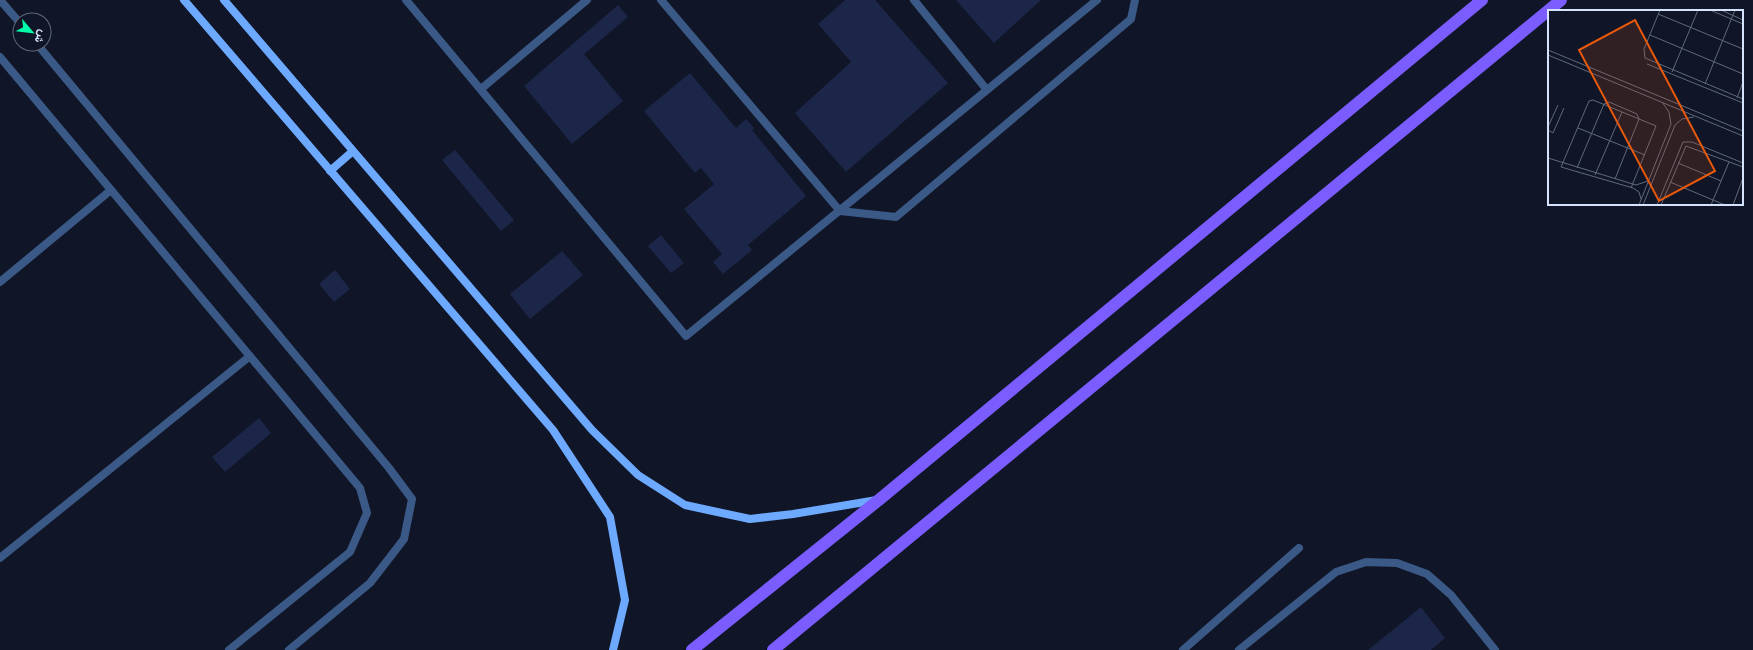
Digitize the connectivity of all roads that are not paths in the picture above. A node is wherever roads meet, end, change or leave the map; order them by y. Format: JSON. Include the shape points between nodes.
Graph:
{"nodes":[{"id":1,"x":0,"y":0,"type":"edge"},
{"id":2,"x":184,"y":0,"type":"edge"},
{"id":3,"x":224,"y":0,"type":"edge"},
{"id":4,"x":406,"y":0,"type":"edge"},
{"id":5,"x":587,"y":0,"type":"edge"},
{"id":6,"x":661,"y":0,"type":"edge"},
{"id":7,"x":914,"y":0,"type":"edge"},
{"id":8,"x":1097,"y":0,"type":"edge"},
{"id":9,"x":1135,"y":0,"type":"edge"},
{"id":10,"x":1482,"y":0,"type":"edge"},
{"id":11,"x":1561,"y":0,"type":"edge"},
{"id":12,"x":1549,"y":10,"type":"edge"},
{"id":13,"x":1548,"y":11,"type":"edge"},
{"id":14,"x":12,"y":14,"type":"edge"},
{"id":15,"x":44,"y":52,"type":"edge"},
{"id":16,"x":0,"y":57,"type":"edge"},
{"id":17,"x":480,"y":89,"type":"junction"},
{"id":18,"x":987,"y":90,"type":"junction"},
{"id":19,"x":353,"y":151,"type":"junction"},
{"id":20,"x":330,"y":171,"type":"junction"},
{"id":21,"x":111,"y":190,"type":"junction"},
{"id":22,"x":840,"y":210,"type":"junction"},
{"id":23,"x":0,"y":282,"type":"edge"},
{"id":24,"x":250,"y":356,"type":"junction"},
{"id":25,"x":880,"y":499,"type":"junction"},
{"id":26,"x":1299,"y":548,"type":"dead end"},
{"id":27,"x":0,"y":558,"type":"edge"},
{"id":28,"x":229,"y":650,"type":"edge"},
{"id":29,"x":288,"y":650,"type":"edge"},
{"id":30,"x":613,"y":650,"type":"edge"},
{"id":31,"x":692,"y":650,"type":"edge"},
{"id":32,"x":773,"y":650,"type":"edge"},
{"id":33,"x":1183,"y":650,"type":"edge"},
{"id":34,"x":1239,"y":650,"type":"edge"},
{"id":35,"x":1495,"y":650,"type":"edge"}],
"edges":[{"from":1,"to":14,"type":"street"},
{"from":2,"to":20,"type":"main road"},
{"from":3,"to":19,"type":"main road"},
{"from":4,"to":17,"type":"street"},
{"from":5,"to":17,"type":"street"},
{"from":6,"to":22,"type":"street"},
{"from":7,"to":18,"type":"street"},
{"from":8,"to":18,"type":"street"},
{"from":9,"to":22,"type":"street","via":[[1131,19],[896,217]]},
{"from":10,"to":25,"type":"main road"},
{"from":11,"to":12,"type":"main road"},
{"from":13,"to":32,"type":"main road"},
{"from":15,"to":29,"type":"street","via":[[412,499],[404,539],[370,582]]},
{"from":16,"to":21,"type":"street"},
{"from":17,"to":22,"type":"street","via":[[686,336]]},
{"from":18,"to":22,"type":"street"},
{"from":19,"to":20,"type":"main road"},
{"from":19,"to":25,"type":"main road","via":[[592,430],[638,475],[685,505],[750,519]]},
{"from":20,"to":30,"type":"main road","via":[[553,430],[610,516],[625,600]]},
{"from":21,"to":23,"type":"street"},
{"from":21,"to":24,"type":"street"},
{"from":24,"to":27,"type":"street"},
{"from":24,"to":28,"type":"street","via":[[360,488],[367,513],[350,552]]},
{"from":25,"to":31,"type":"main road"},
{"from":26,"to":33,"type":"street"},
{"from":34,"to":35,"type":"street","via":[[1336,572],[1366,562],[1397,563],[1427,574],[1451,594]]}]}
